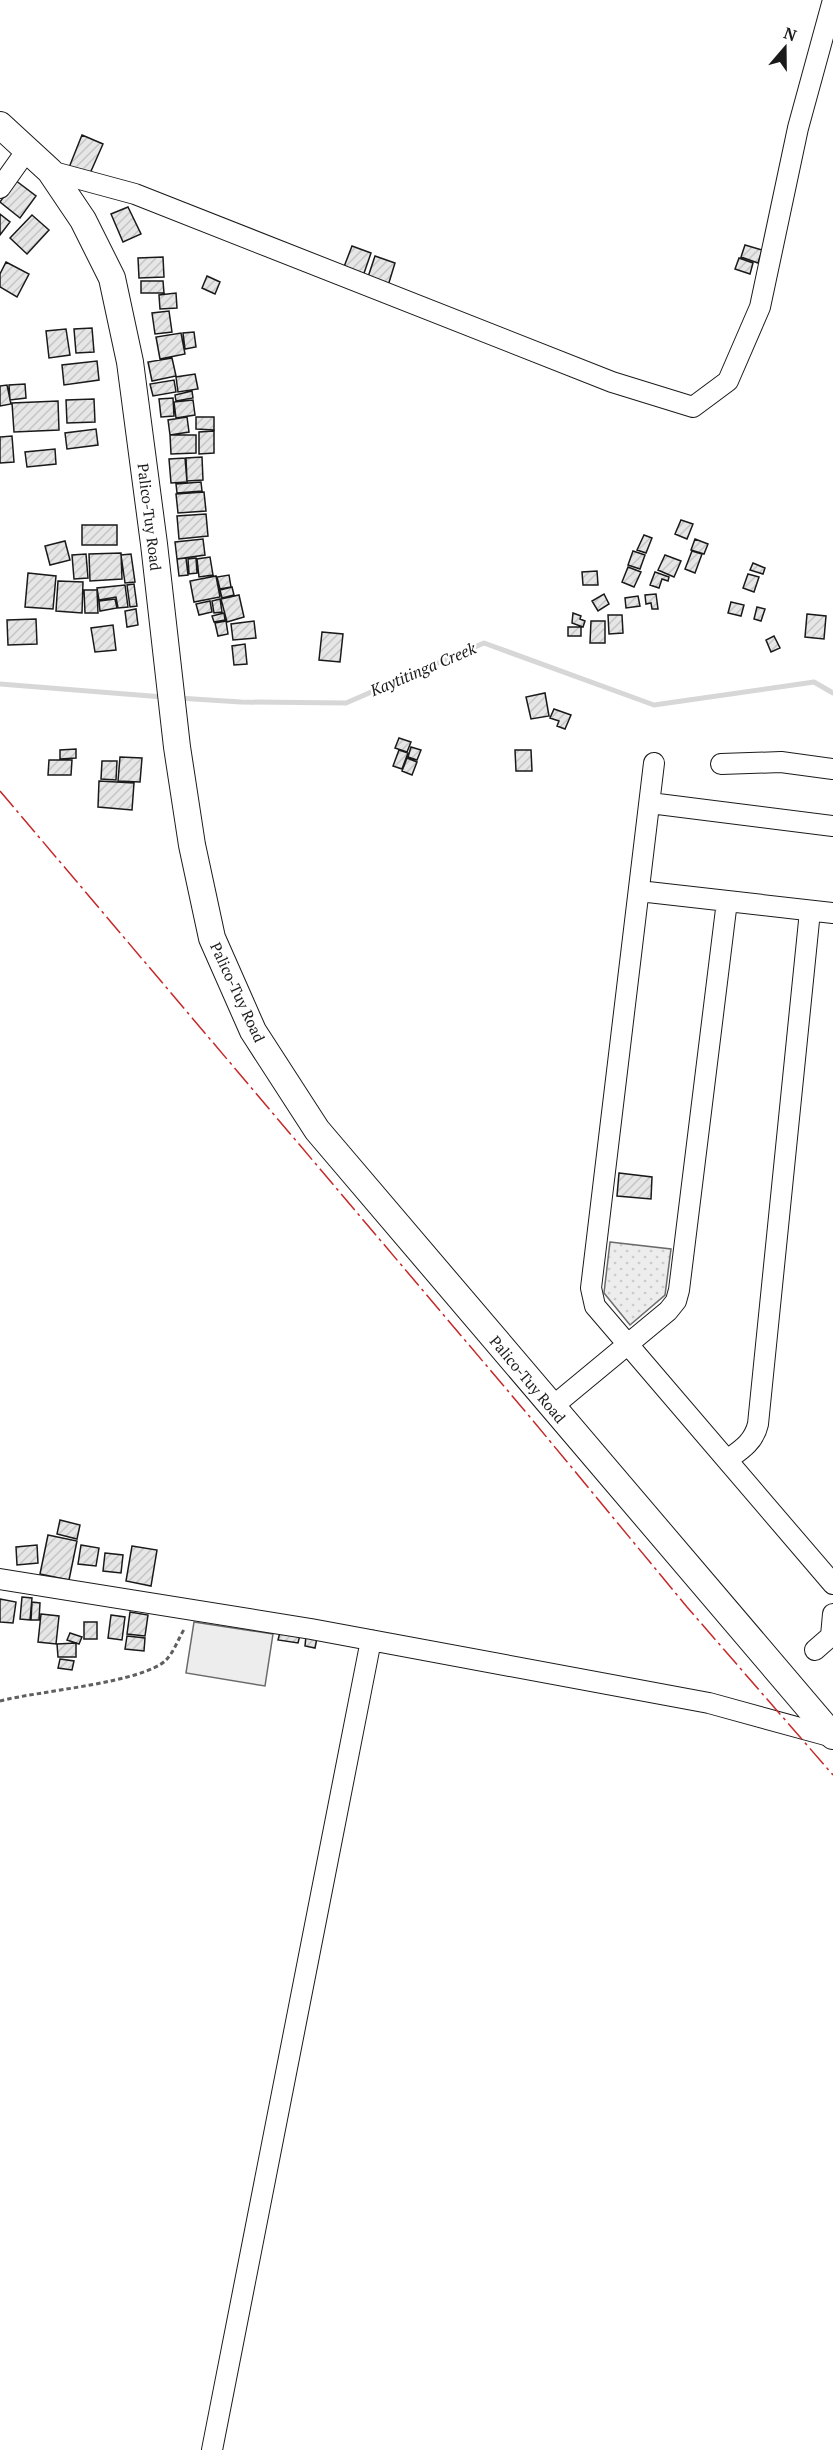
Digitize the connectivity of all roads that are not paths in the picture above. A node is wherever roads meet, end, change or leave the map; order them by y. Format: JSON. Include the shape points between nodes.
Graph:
{"nodes":[{"id":1,"x":833,"y":0,"type":"edge"},
{"id":2,"x":0,"y":125,"type":"edge"},
{"id":3,"x":27,"y":150,"type":"junction"},
{"id":4,"x":50,"y":171,"type":"junction"},
{"id":5,"x":0,"y":188,"type":"edge"},
{"id":6,"x":654,"y":764,"type":"dead end"},
{"id":7,"x":721,"y":764,"type":"dead end"},
{"id":8,"x":833,"y":769,"type":"edge"},
{"id":9,"x":650,"y":803,"type":"junction"},
{"id":10,"x":833,"y":826,"type":"edge"},
{"id":11,"x":639,"y":891,"type":"junction"},
{"id":12,"x":726,"y":901,"type":"junction"},
{"id":13,"x":810,"y":911,"type":"junction"},
{"id":14,"x":833,"y":913,"type":"edge"},
{"id":15,"x":628,"y":1344,"type":"junction"},
{"id":16,"x":552,"y":1407,"type":"junction"},
{"id":17,"x":727,"y":1460,"type":"junction"},
{"id":18,"x":0,"y":1579,"type":"edge"},
{"id":19,"x":833,"y":1584,"type":"edge"},
{"id":20,"x":833,"y":1614,"type":"edge"},
{"id":21,"x":371,"y":1640,"type":"junction"},
{"id":22,"x":815,"y":1650,"type":"dead end"},
{"id":23,"x":833,"y":1736,"type":"edge"},
{"id":24,"x":212,"y":2450,"type":"edge"}],
"edges":[{"from":1,"to":4,"type":"street","via":[[798,128],[760,307],[728,381],[693,407],[612,382],[135,194]]},
{"from":2,"to":3,"type":"main road","name":"Palico-Tuy Road"},
{"from":3,"to":4,"type":"main road","name":"Palico-Tuy Road"},
{"from":3,"to":5,"type":"street"},
{"from":4,"to":16,"type":"main road","name":"Palico-Tuy Road","via":[[83,220],[112,278],[130,362],[177,747],[212,938],[253,1031],[317,1130]]},
{"from":6,"to":9,"type":"street"},
{"from":7,"to":8,"type":"street","via":[[781,762]]},
{"from":9,"to":10,"type":"street"},
{"from":9,"to":11,"type":"street"},
{"from":11,"to":12,"type":"street"},
{"from":11,"to":15,"type":"street","via":[[591,1288],[596,1306]]},
{"from":12,"to":13,"type":"street"},
{"from":12,"to":15,"type":"street","via":[[679,1290],[668,1311]]},
{"from":13,"to":14,"type":"street"},
{"from":13,"to":17,"type":"street","via":[[758,1424],[748,1445]]},
{"from":15,"to":16,"type":"street"},
{"from":15,"to":17,"type":"street"},
{"from":16,"to":23,"type":"main road","name":"Palico-Tuy Road"},
{"from":17,"to":19,"type":"street"},
{"from":18,"to":21,"type":"street"},
{"from":20,"to":22,"type":"street","via":[[831,1636]]},
{"from":21,"to":23,"type":"street","via":[[709,1703]]},
{"from":21,"to":24,"type":"street"}]}
